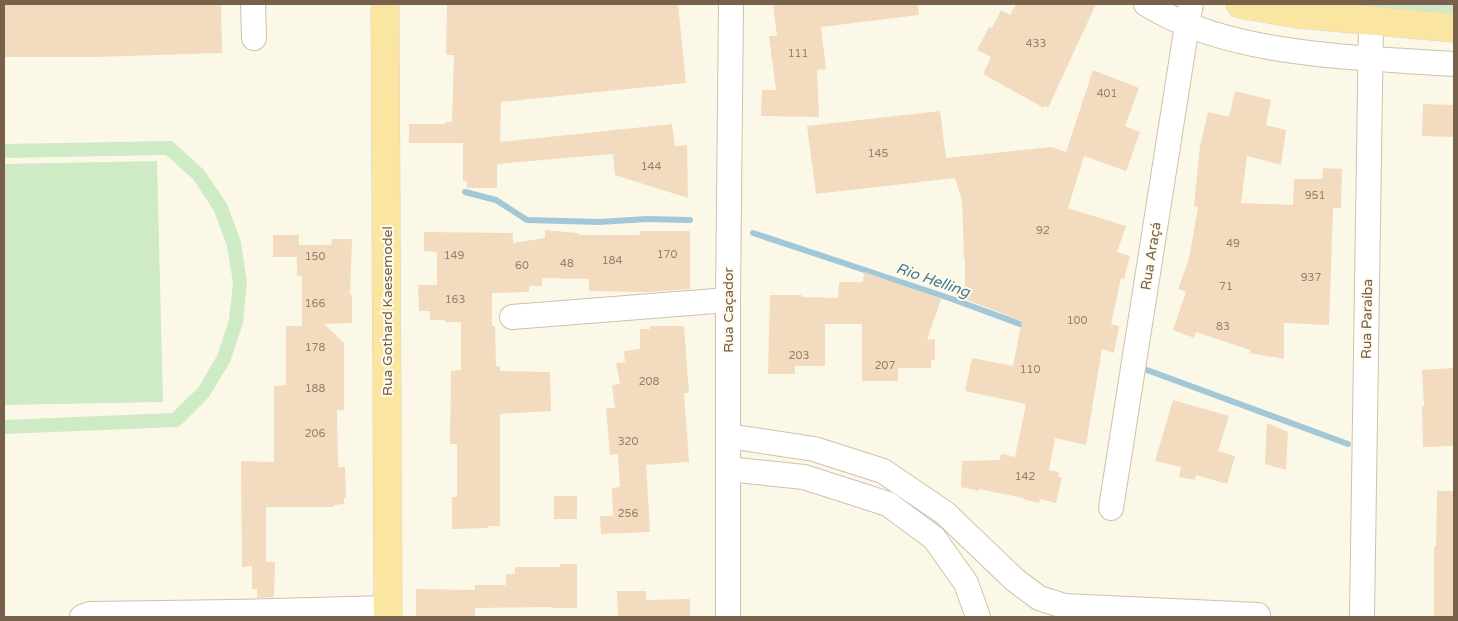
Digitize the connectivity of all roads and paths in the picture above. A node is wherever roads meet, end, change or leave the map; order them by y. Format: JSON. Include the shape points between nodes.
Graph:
{"nodes":[{"id":1,"x":253,"y":4,"type":"edge"},
{"id":2,"x":386,"y":4,"type":"edge"},
{"id":3,"x":732,"y":4,"type":"edge"},
{"id":4,"x":1146,"y":4,"type":"edge"},
{"id":5,"x":1240,"y":4,"type":"edge"},
{"id":6,"x":1189,"y":14,"type":"edge"},
{"id":7,"x":1371,"y":22,"type":"junction"},
{"id":8,"x":1454,"y":28,"type":"edge"},
{"id":9,"x":254,"y":38,"type":"dead end"},
{"id":10,"x":1371,"y":58,"type":"junction"},
{"id":11,"x":1454,"y":64,"type":"edge"},
{"id":12,"x":728,"y":300,"type":"junction"},
{"id":13,"x":512,"y":317,"type":"dead end"},
{"id":14,"x":728,"y":436,"type":"junction"},
{"id":15,"x":728,"y":469,"type":"junction"},
{"id":16,"x":1111,"y":508,"type":"dead end"},
{"id":17,"x":388,"y":613,"type":"edge"},
{"id":18,"x":1258,"y":615,"type":"dead end"},
{"id":19,"x":82,"y":617,"type":"edge"},
{"id":20,"x":728,"y":617,"type":"edge"},
{"id":21,"x":978,"y":617,"type":"edge"},
{"id":22,"x":1362,"y":617,"type":"edge"}],
"edges":[{"from":1,"to":9,"type":"street"},
{"from":2,"to":17,"type":"main road","name":"Rua Gothard Kaesemodel"},
{"from":3,"to":12,"type":"street","name":"Rua Caçador"},
{"from":4,"to":6,"type":"street"},
{"from":5,"to":7,"type":"main road"},
{"from":6,"to":10,"type":"street","via":[[1220,36],[1302,52]]},
{"from":6,"to":16,"type":"street","name":"Rua Araçá"},
{"from":7,"to":8,"type":"main road"},
{"from":7,"to":10,"type":"street","name":"Rua Paraíba"},
{"from":10,"to":11,"type":"street"},
{"from":10,"to":22,"type":"street","name":"Rua Paraíba"},
{"from":12,"to":13,"type":"street"},
{"from":12,"to":14,"type":"street","name":"Rua Caçador"},
{"from":14,"to":15,"type":"street","name":"Rua Caçador"},
{"from":14,"to":18,"type":"street","via":[[814,450],[883,471],[945,514],[1015,580],[1039,598],[1064,606]]},
{"from":15,"to":20,"type":"street","name":"Rua Caçador"},
{"from":15,"to":21,"type":"street","via":[[804,477],[888,504],[934,538],[966,583]]},
{"from":17,"to":19,"type":"street","via":[[233,612],[90,614]]}]}
